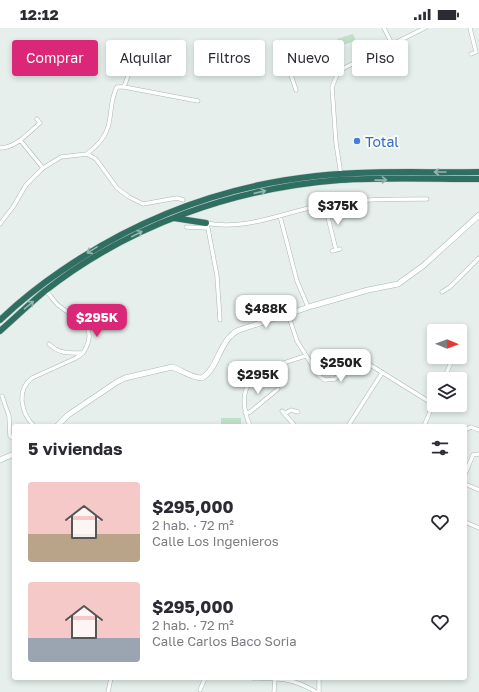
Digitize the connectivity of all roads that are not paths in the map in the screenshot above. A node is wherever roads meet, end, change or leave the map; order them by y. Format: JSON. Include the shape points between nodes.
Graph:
{"nodes":[{"id":1,"x":384,"y":28,"type":"edge"},
{"id":2,"x":425,"y":28,"type":"edge"},
{"id":3,"x":470,"y":28,"type":"edge"},
{"id":4,"x":390,"y":40,"type":"edge"},
{"id":5,"x":400,"y":40,"type":"edge"},
{"id":6,"x":477,"y":52,"type":"edge"},
{"id":7,"x":471,"y":54,"type":"dead end"},
{"id":8,"x":128,"y":76,"type":"edge"},
{"id":9,"x":291,"y":76,"type":"edge"},
{"id":10,"x":337,"y":76,"type":"edge"},
{"id":11,"x":124,"y":87,"type":"junction"},
{"id":12,"x":296,"y":90,"type":"dead end"},
{"id":13,"x":198,"y":101,"type":"dead end"},
{"id":14,"x":37,"y":119,"type":"dead end"},
{"id":15,"x":20,"y":140,"type":"junction"},
{"id":16,"x":0,"y":148,"type":"edge"},
{"id":17,"x":87,"y":154,"type":"junction"},
{"id":18,"x":43,"y":168,"type":"junction"},
{"id":19,"x":479,"y":172,"type":"edge"},
{"id":20,"x":341,"y":177,"type":"junction"},
{"id":21,"x":479,"y":179,"type":"edge"},
{"id":22,"x":213,"y":196,"type":"junction"},
{"id":23,"x":426,"y":199,"type":"dead end"},
{"id":24,"x":183,"y":200,"type":"junction"},
{"id":25,"x":325,"y":205,"type":"junction"},
{"id":26,"x":197,"y":209,"type":"junction"},
{"id":27,"x":161,"y":215,"type":"junction"},
{"id":28,"x":280,"y":216,"type":"junction"},
{"id":29,"x":479,"y":216,"type":"edge"},
{"id":30,"x":172,"y":218,"type":"junction"},
{"id":31,"x":0,"y":224,"type":"edge"},
{"id":32,"x":207,"y":224,"type":"junction"},
{"id":33,"x":186,"y":227,"type":"dead end"},
{"id":34,"x":336,"y":250,"type":"dead end"},
{"id":35,"x":479,"y":258,"type":"edge"},
{"id":36,"x":46,"y":291,"type":"junction"},
{"id":37,"x":442,"y":292,"type":"dead end"},
{"id":38,"x":308,"y":307,"type":"junction"},
{"id":39,"x":288,"y":314,"type":"junction"},
{"id":40,"x":0,"y":320,"type":"edge"},
{"id":41,"x":220,"y":320,"type":"dead end"},
{"id":42,"x":0,"y":331,"type":"edge"},
{"id":43,"x":49,"y":344,"type":"dead end"},
{"id":44,"x":83,"y":353,"type":"junction"},
{"id":45,"x":305,"y":356,"type":"junction"},
{"id":46,"x":382,"y":373,"type":"junction"},
{"id":47,"x":270,"y":389,"type":"dead end"},
{"id":48,"x":278,"y":389,"type":"dead end"},
{"id":49,"x":274,"y":392,"type":"junction"},
{"id":50,"x":2,"y":396,"type":"dead end"},
{"id":51,"x":427,"y":399,"type":"edge"},
{"id":52,"x":298,"y":412,"type":"dead end"},
{"id":53,"x":429,"y":412,"type":"edge"},
{"id":54,"x":245,"y":413,"type":"junction"},
{"id":55,"x":32,"y":424,"type":"edge"},
{"id":56,"x":59,"y":424,"type":"edge"},
{"id":57,"x":249,"y":424,"type":"edge"},
{"id":58,"x":293,"y":424,"type":"edge"},
{"id":59,"x":349,"y":424,"type":"edge"},
{"id":60,"x":425,"y":424,"type":"edge"},
{"id":61,"x":467,"y":429,"type":"edge"},
{"id":62,"x":479,"y":430,"type":"edge"},
{"id":63,"x":12,"y":438,"type":"edge"},
{"id":64,"x":479,"y":454,"type":"edge"},
{"id":65,"x":12,"y":455,"type":"edge"},
{"id":66,"x":0,"y":460,"type":"edge"},
{"id":67,"x":467,"y":469,"type":"edge"},
{"id":68,"x":467,"y":485,"type":"edge"},
{"id":69,"x":479,"y":490,"type":"edge"},
{"id":70,"x":467,"y":523,"type":"edge"},
{"id":71,"x":479,"y":528,"type":"edge"},
{"id":72,"x":111,"y":680,"type":"edge"},
{"id":73,"x":204,"y":680,"type":"edge"},
{"id":74,"x":275,"y":680,"type":"edge"},
{"id":75,"x":290,"y":680,"type":"edge"},
{"id":76,"x":319,"y":680,"type":"edge"},
{"id":77,"x":200,"y":690,"type":"dead end"},
{"id":78,"x":108,"y":692,"type":"edge"},
{"id":79,"x":274,"y":692,"type":"edge"},
{"id":80,"x":317,"y":692,"type":"edge"}],
"edges":[{"from":1,"to":4,"type":"street"},
{"from":2,"to":5,"type":"street"},
{"from":3,"to":6,"type":"street"},
{"from":6,"to":7,"type":"street"},
{"from":8,"to":11,"type":"street"},
{"from":9,"to":12,"type":"street"},
{"from":10,"to":20,"type":"street","via":[[332,86]]},
{"from":11,"to":13,"type":"street"},
{"from":11,"to":17,"type":"street","via":[[117,87],[108,128],[101,140]]},
{"from":14,"to":15,"type":"street","via":[[40,123]]},
{"from":15,"to":16,"type":"street"},
{"from":15,"to":18,"type":"street"},
{"from":17,"to":18,"type":"street","via":[[61,157]]},
{"from":17,"to":24,"type":"street","via":[[96,159],[117,188],[143,204],[177,198]]},
{"from":18,"to":31,"type":"street","via":[[26,185]]},
{"from":19,"to":20,"type":"highway","one_way":true},
{"from":20,"to":21,"type":"highway","one_way":true},
{"from":20,"to":22,"type":"highway","via":[[315,176]]},
{"from":26,"to":20,"type":"highway","one_way":true,"via":[[266,190]]},
{"from":22,"to":24,"type":"highway","via":[[188,202]]},
{"from":22,"to":27,"type":"highway"},
{"from":23,"to":25,"type":"street","via":[[374,199]]},
{"from":24,"to":27,"type":"highway","via":[[181,204]]},
{"from":25,"to":28,"type":"street"},
{"from":25,"to":34,"type":"street"},
{"from":26,"to":30,"type":"highway"},
{"from":26,"to":32,"type":"highway","via":[[195,217]]},
{"from":27,"to":40,"type":"highway","one_way":true,"via":[[87,253],[40,286]]},
{"from":28,"to":32,"type":"street","via":[[247,224]]},
{"from":28,"to":38,"type":"street","via":[[297,281]]},
{"from":29,"to":38,"type":"street","via":[[423,266],[398,284]]},
{"from":30,"to":32,"type":"highway"},
{"from":36,"to":30,"type":"highway","one_way":true,"via":[[107,250]]},
{"from":32,"to":33,"type":"street"},
{"from":32,"to":41,"type":"street","via":[[217,276]]},
{"from":35,"to":37,"type":"street"},
{"from":42,"to":36,"type":"highway","one_way":true},
{"from":36,"to":44,"type":"street","via":[[58,305],[84,323],[89,331],[89,343]]},
{"from":38,"to":39,"type":"street"},
{"from":39,"to":45,"type":"street"},
{"from":39,"to":56,"type":"street","via":[[234,332],[208,373],[202,378],[194,378],[172,368],[125,378],[68,415]]},
{"from":43,"to":44,"type":"street","via":[[63,353]]},
{"from":44,"to":55,"type":"street","via":[[32,378],[23,387],[23,411]]},
{"from":45,"to":46,"type":"street","via":[[318,376],[325,380],[335,379],[356,362],[367,363]]},
{"from":45,"to":54,"type":"street","via":[[267,369],[253,378],[244,396]]},
{"from":46,"to":51,"type":"street"},
{"from":46,"to":59,"type":"street"},
{"from":47,"to":49,"type":"street"},
{"from":48,"to":49,"type":"street"},
{"from":49,"to":54,"type":"street","via":[[250,412]]},
{"from":50,"to":63,"type":"street","via":[[9,416]]},
{"from":52,"to":58,"type":"street","via":[[283,412]]},
{"from":53,"to":60,"type":"street"},
{"from":54,"to":57,"type":"street"},
{"from":61,"to":62,"type":"street","via":[[471,427]]},
{"from":64,"to":67,"type":"street","via":[[473,455]]},
{"from":65,"to":66,"type":"street"},
{"from":68,"to":69,"type":"street"},
{"from":70,"to":71,"type":"street"},
{"from":72,"to":78,"type":"street"},
{"from":73,"to":77,"type":"street"},
{"from":74,"to":79,"type":"street"},
{"from":75,"to":80,"type":"street"},
{"from":76,"to":80,"type":"street"}]}
